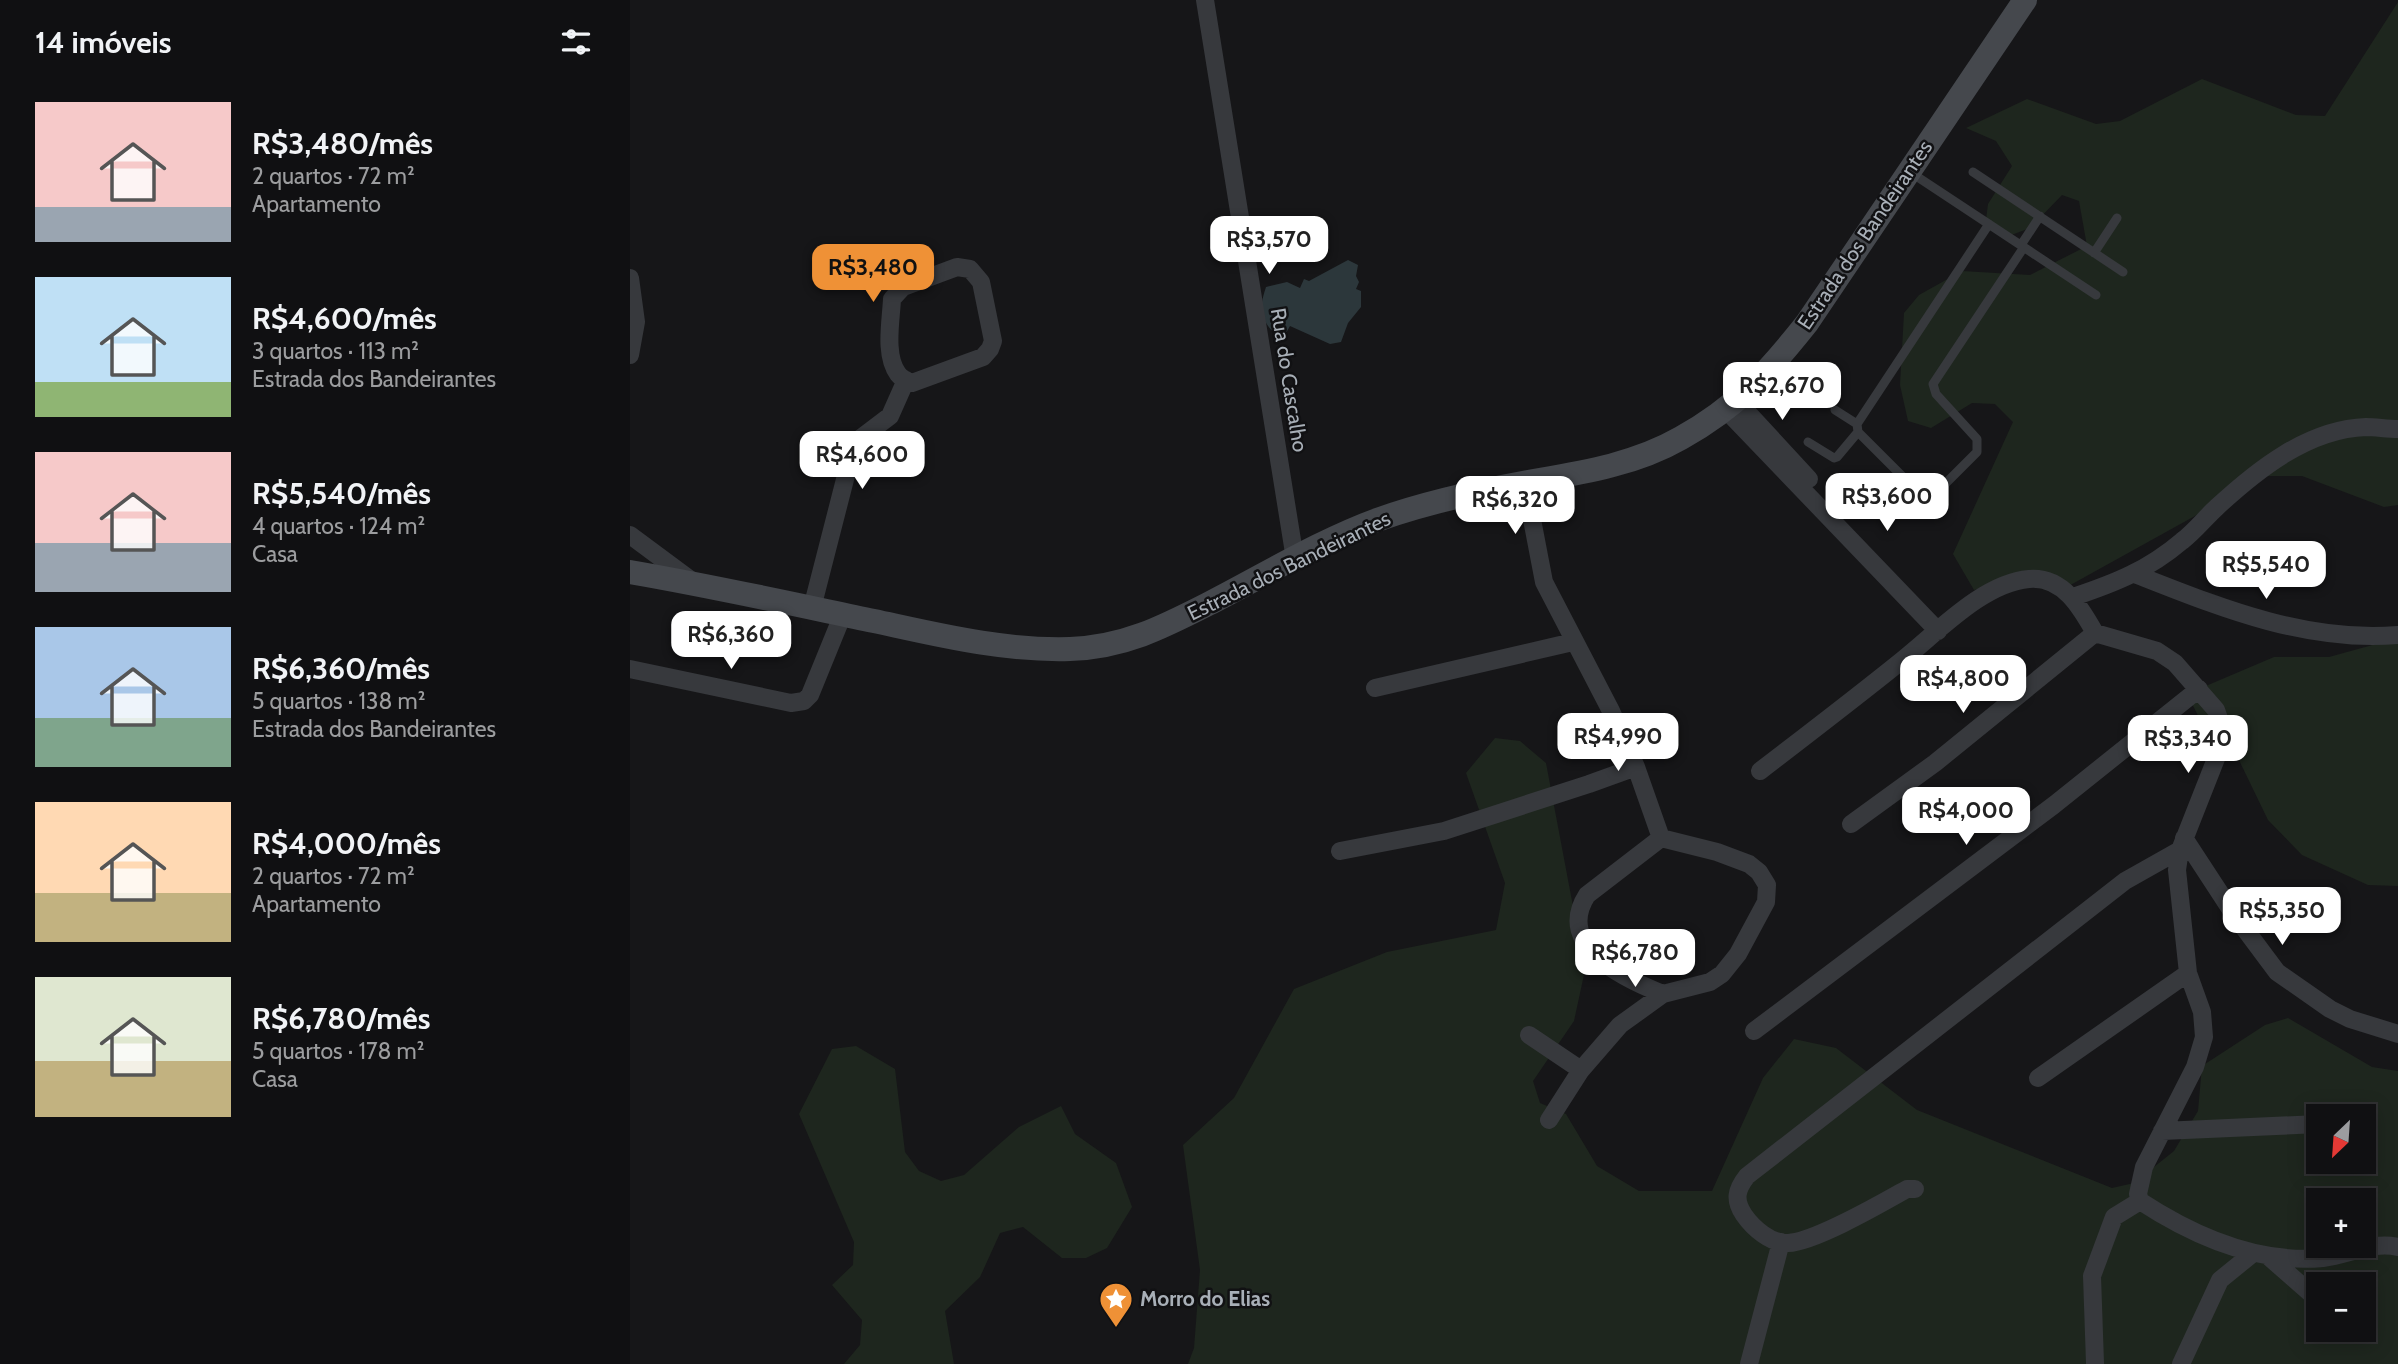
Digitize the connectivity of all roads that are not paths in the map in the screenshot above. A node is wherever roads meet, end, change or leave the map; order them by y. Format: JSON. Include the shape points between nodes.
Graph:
{"nodes":[{"id":1,"x":1205,"y":0,"type":"edge"},
{"id":2,"x":2025,"y":0,"type":"edge"},
{"id":3,"x":1909,"y":171,"type":"junction"},
{"id":4,"x":1973,"y":172,"type":"dead end"},
{"id":5,"x":2040,"y":216,"type":"junction"},
{"id":6,"x":2118,"y":218,"type":"dead end"},
{"id":7,"x":1989,"y":224,"type":"junction"},
{"id":8,"x":2022,"y":246,"type":"junction"},
{"id":9,"x":2094,"y":253,"type":"junction"},
{"id":10,"x":2123,"y":272,"type":"dead end"},
{"id":11,"x":630,"y":278,"type":"edge"},
{"id":12,"x":2096,"y":295,"type":"dead end"},
{"id":13,"x":630,"y":355,"type":"edge"},
{"id":14,"x":906,"y":380,"type":"junction"},
{"id":15,"x":1731,"y":406,"type":"junction"},
{"id":16,"x":1835,"y":410,"type":"dead end"},
{"id":17,"x":1857,"y":428,"type":"junction"},
{"id":18,"x":2398,"y":429,"type":"edge"},
{"id":19,"x":1808,"y":442,"type":"dead end"},
{"id":20,"x":1525,"y":483,"type":"junction"},
{"id":21,"x":630,"y":535,"type":"edge"},
{"id":22,"x":1295,"y":559,"type":"junction"},
{"id":23,"x":630,"y":572,"type":"edge"},
{"id":24,"x":2135,"y":574,"type":"junction"},
{"id":25,"x":694,"y":583,"type":"junction"},
{"id":26,"x":2073,"y":597,"type":"junction"},
{"id":27,"x":812,"y":608,"type":"junction"},
{"id":28,"x":844,"y":614,"type":"junction"},
{"id":29,"x":1942,"y":627,"type":"junction"},
{"id":30,"x":2095,"y":633,"type":"junction"},
{"id":31,"x":2398,"y":635,"type":"edge"},
{"id":32,"x":1573,"y":642,"type":"junction"},
{"id":33,"x":630,"y":668,"type":"edge"},
{"id":34,"x":1375,"y":688,"type":"dead end"},
{"id":35,"x":2199,"y":689,"type":"junction"},
{"id":36,"x":1636,"y":767,"type":"junction"},
{"id":37,"x":1760,"y":771,"type":"dead end"},
{"id":38,"x":1851,"y":824,"type":"dead end"},
{"id":39,"x":1661,"y":838,"type":"junction"},
{"id":40,"x":2182,"y":844,"type":"junction"},
{"id":41,"x":1340,"y":851,"type":"dead end"},
{"id":42,"x":2188,"y":973,"type":"junction"},
{"id":43,"x":1663,"y":994,"type":"junction"},
{"id":44,"x":1754,"y":1031,"type":"dead end"},
{"id":45,"x":2398,"y":1034,"type":"edge"},
{"id":46,"x":1529,"y":1035,"type":"dead end"},
{"id":47,"x":1581,"y":1070,"type":"junction"},
{"id":48,"x":2038,"y":1078,"type":"dead end"},
{"id":49,"x":1549,"y":1120,"type":"dead end"},
{"id":50,"x":2306,"y":1125,"type":"edge"},
{"id":51,"x":2162,"y":1131,"type":"junction"},
{"id":52,"x":1915,"y":1189,"type":"dead end"},
{"id":53,"x":2140,"y":1201,"type":"junction"},
{"id":54,"x":1781,"y":1242,"type":"junction"},
{"id":55,"x":2398,"y":1247,"type":"edge"},
{"id":56,"x":2260,"y":1255,"type":"junction"},
{"id":57,"x":2306,"y":1291,"type":"edge"},
{"id":58,"x":2095,"y":1363,"type":"edge"},
{"id":59,"x":1749,"y":1364,"type":"edge"},
{"id":60,"x":2181,"y":1364,"type":"edge"}],
"edges":[{"from":1,"to":22,"type":"street","name":"Rua do Cascalho"},
{"from":2,"to":3,"type":"main road","name":"Estrada dos Bandeirantes"},
{"from":3,"to":7,"type":"lane"},
{"from":3,"to":15,"type":"main road","name":"Estrada dos Bandeirantes","via":[[1807,323],[1770,369]]},
{"from":4,"to":5,"type":"lane"},
{"from":5,"to":8,"type":"lane"},
{"from":5,"to":9,"type":"lane"},
{"from":6,"to":9,"type":"lane"},
{"from":7,"to":8,"type":"lane"},
{"from":7,"to":17,"type":"lane"},
{"from":8,"to":12,"type":"lane"},
{"from":8,"to":17,"type":"lane","via":[[1933,384],[1936,394],[1978,439],[1977,452],[1928,498]]},
{"from":9,"to":10,"type":"lane"},
{"from":11,"to":13,"type":"street","via":[[636,321]]},
{"from":14,"to":14,"type":"street","via":[[912,383],[983,356],[990,349],[993,341],[981,282],[970,269],[957,267],[903,287],[892,299],[892,363]]},
{"from":14,"to":27,"type":"street","via":[[890,416],[861,438],[851,456]]},
{"from":15,"to":20,"type":"main road","name":"Estrada dos Bandeirantes","via":[[1653,452],[1613,466]]},
{"from":15,"to":29,"type":"street"},
{"from":16,"to":17,"type":"lane"},
{"from":17,"to":19,"type":"lane","via":[[1838,457]]},
{"from":18,"to":24,"type":"street","via":[[2343,430],[2291,449],[2183,541]]},
{"from":20,"to":22,"type":"main road","name":"Estrada dos Bandeirantes","via":[[1379,519]]},
{"from":20,"to":32,"type":"street","via":[[1544,582]]},
{"from":21,"to":25,"type":"street"},
{"from":22,"to":28,"type":"main road","name":"Estrada dos Bandeirantes","via":[[1154,632],[1102,646],[1048,650],[987,644]]},
{"from":23,"to":25,"type":"main road","name":"Estrada dos Bandeirantes"},
{"from":24,"to":26,"type":"street"},
{"from":24,"to":31,"type":"street","via":[[2292,628],[2374,637]]},
{"from":25,"to":27,"type":"main road","name":"Estrada dos Bandeirantes"},
{"from":26,"to":29,"type":"street","via":[[2047,581],[2020,581],[1990,591]]},
{"from":26,"to":30,"type":"street"},
{"from":27,"to":28,"type":"main road","name":"Estrada dos Bandeirantes"},
{"from":28,"to":33,"type":"street","via":[[804,701],[791,703]]},
{"from":29,"to":37,"type":"street"},
{"from":30,"to":35,"type":"street","via":[[2157,651]]},
{"from":30,"to":38,"type":"street","via":[[1935,763]]},
{"from":32,"to":34,"type":"street"},
{"from":32,"to":36,"type":"street"},
{"from":35,"to":40,"type":"street","via":[[2221,720],[2223,738]]},
{"from":35,"to":44,"type":"street","via":[[2054,805]]},
{"from":36,"to":39,"type":"street"},
{"from":36,"to":41,"type":"street","via":[[1444,831]]},
{"from":39,"to":43,"type":"street","via":[[1587,895],[1580,906],[1580,923],[1584,943],[1593,955],[1639,985]]},
{"from":39,"to":43,"type":"street","via":[[1749,864],[1767,885],[1766,902],[1722,974],[1710,982]]},
{"from":40,"to":42,"type":"street","via":[[2177,884]]},
{"from":40,"to":45,"type":"street","via":[[2277,972],[2330,1009]]},
{"from":40,"to":54,"type":"street","via":[[2125,881],[1747,1176],[1736,1195],[1738,1206],[1749,1223]]},
{"from":42,"to":48,"type":"street"},
{"from":42,"to":51,"type":"street","via":[[2203,1012],[2204,1037],[2195,1067]]},
{"from":43,"to":47,"type":"street","via":[[1620,1025]]},
{"from":46,"to":47,"type":"street"},
{"from":47,"to":49,"type":"street"},
{"from":50,"to":51,"type":"street"},
{"from":51,"to":53,"type":"street","via":[[2139,1183]]},
{"from":52,"to":54,"type":"street","via":[[1802,1241]]},
{"from":53,"to":56,"type":"street","via":[[2184,1228]]},
{"from":53,"to":58,"type":"street","via":[[2114,1217],[2092,1276]]},
{"from":54,"to":59,"type":"street"},
{"from":55,"to":56,"type":"street","via":[[2378,1245],[2290,1260]]},
{"from":56,"to":57,"type":"street"},
{"from":56,"to":60,"type":"street","via":[[2220,1280]]}]}
